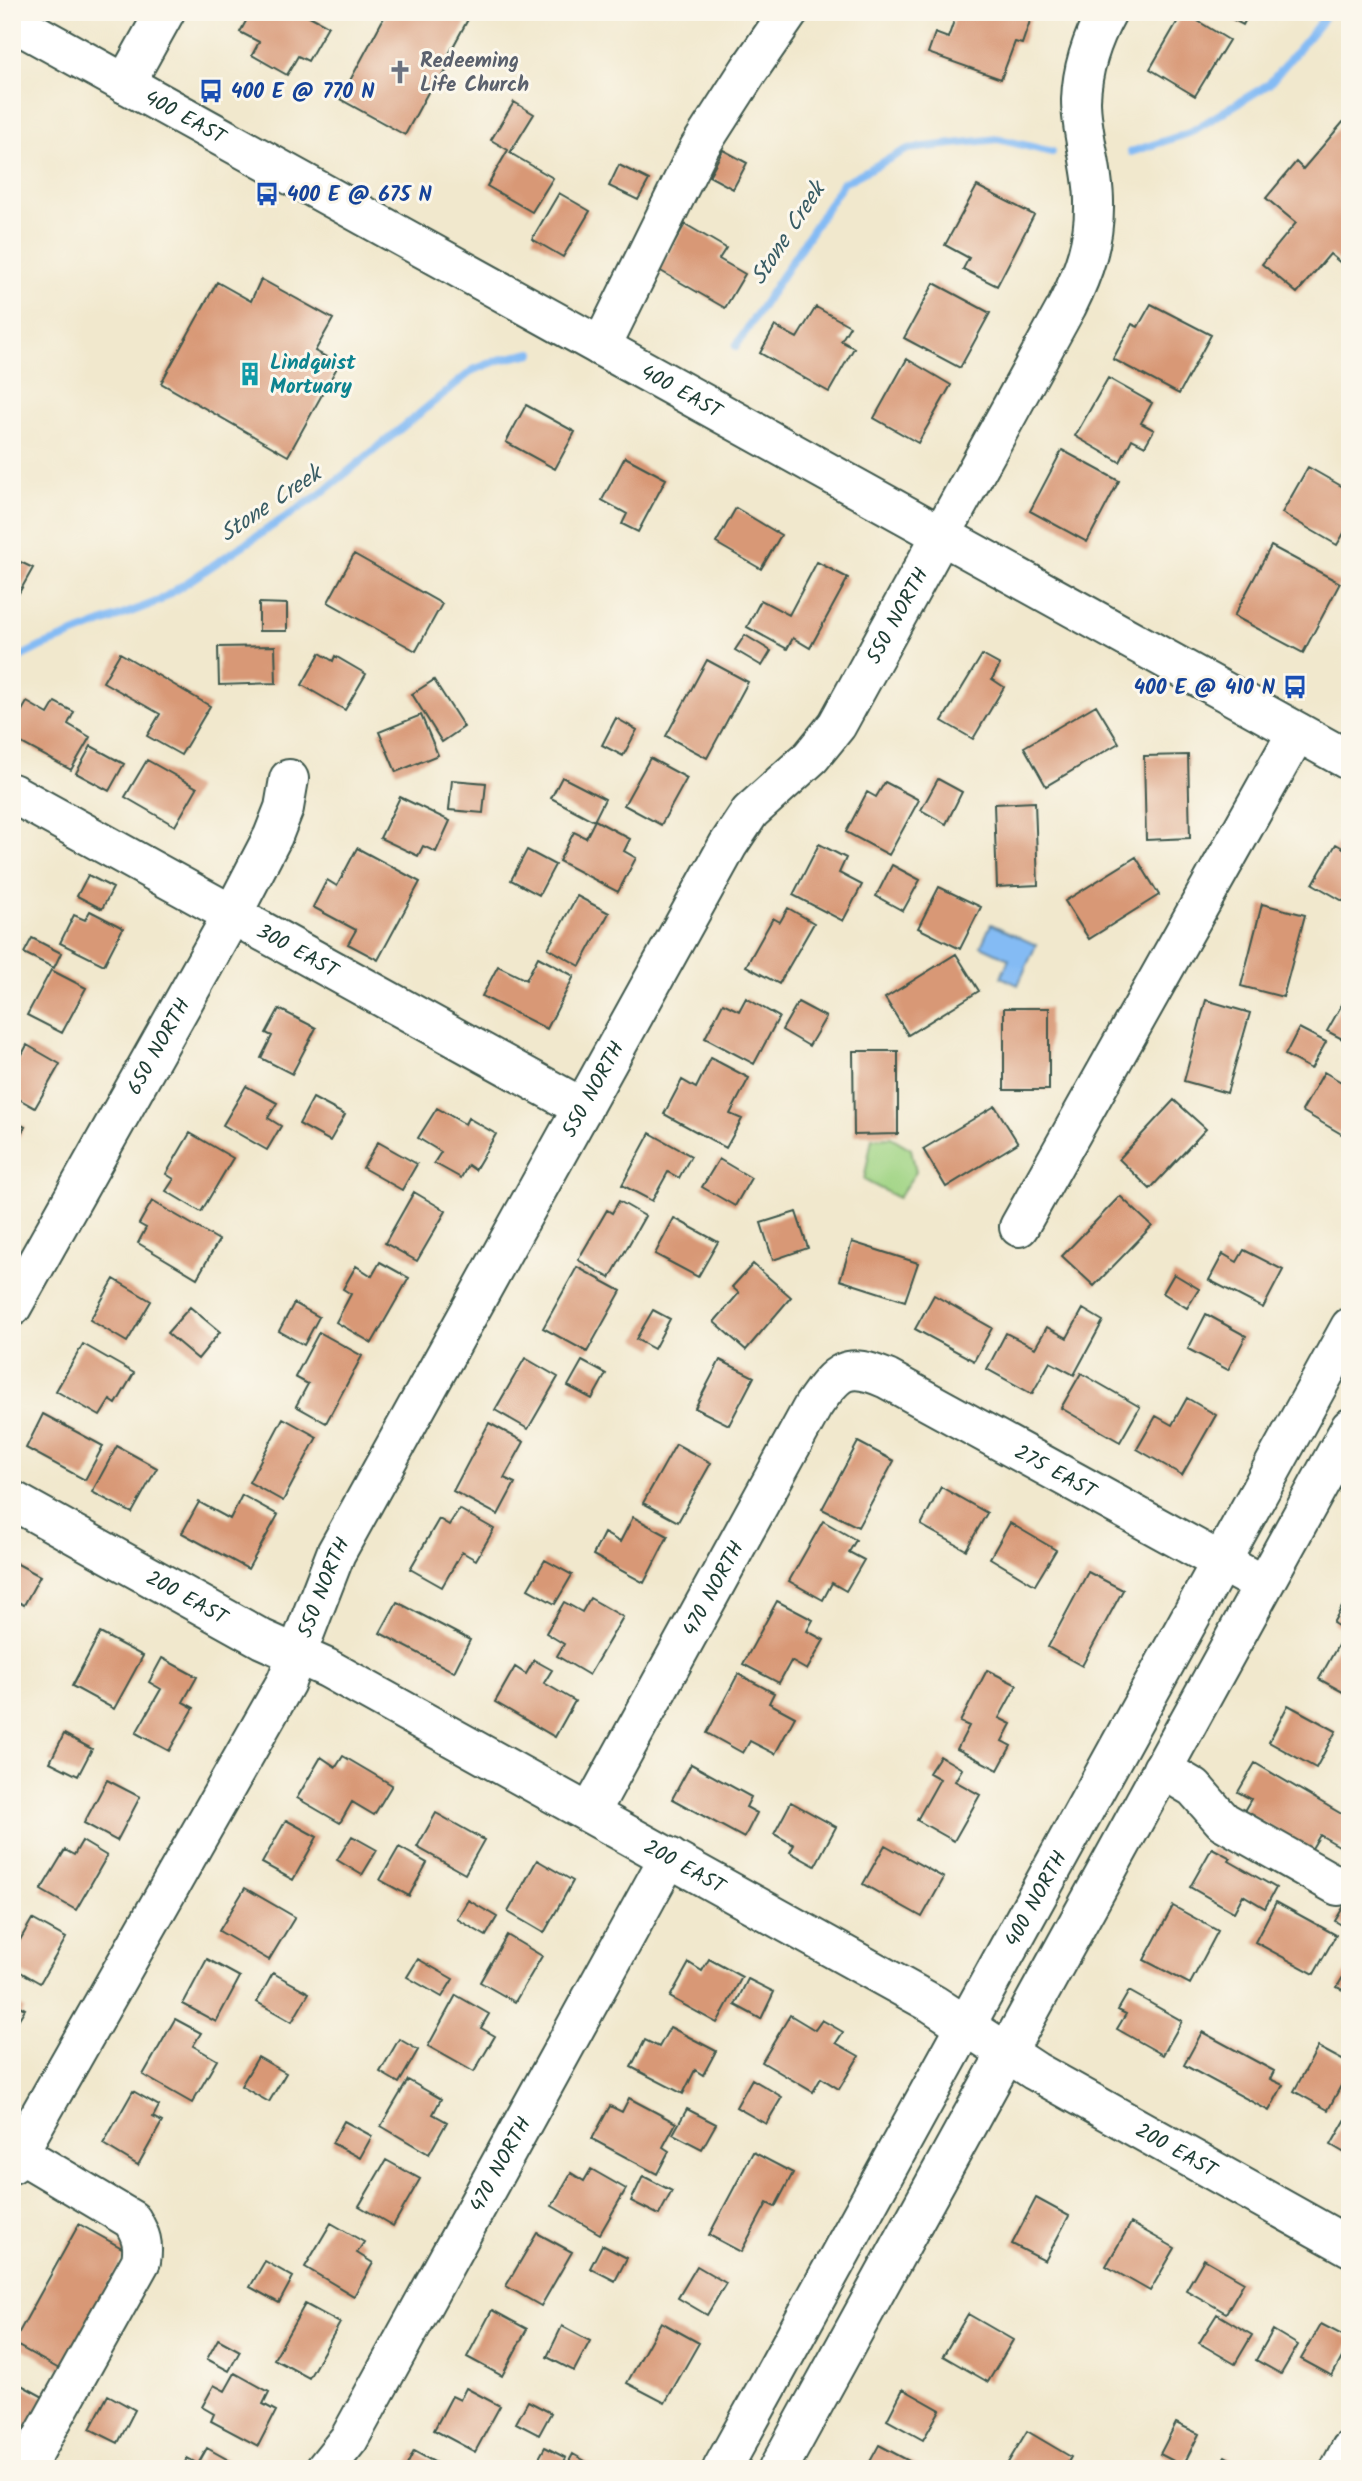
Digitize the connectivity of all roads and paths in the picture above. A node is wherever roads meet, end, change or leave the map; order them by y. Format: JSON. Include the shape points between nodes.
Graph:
{"nodes":[{"id":1,"x":165,"y":12,"type":"edge"},
{"id":2,"x":789,"y":12,"type":"edge"},
{"id":3,"x":1107,"y":12,"type":"edge"},
{"id":4,"x":12,"y":21,"type":"edge"},
{"id":5,"x":125,"y":84,"type":"junction"},
{"id":6,"x":601,"y":347,"type":"junction"},
{"id":7,"x":941,"y":535,"type":"junction"},
{"id":8,"x":1297,"y":732,"type":"junction"},
{"id":9,"x":1350,"y":761,"type":"edge"},
{"id":10,"x":289,"y":779,"type":"dead end"},
{"id":11,"x":12,"y":793,"type":"edge"},
{"id":12,"x":232,"y":915,"type":"junction"},
{"id":13,"x":583,"y":1108,"type":"junction"},
{"id":14,"x":1019,"y":1227,"type":"dead end"},
{"id":15,"x":12,"y":1307,"type":"edge"},
{"id":16,"x":1345,"y":1346,"type":"edge"},
{"id":17,"x":843,"y":1371,"type":"joint"},
{"id":18,"x":1350,"y":1427,"type":"edge"},
{"id":19,"x":12,"y":1500,"type":"edge"},
{"id":20,"x":1221,"y":1562,"type":"junction"},
{"id":21,"x":1263,"y":1585,"type":"junction"},
{"id":22,"x":298,"y":1654,"type":"junction"},
{"id":23,"x":1162,"y":1769,"type":"junction"},
{"id":24,"x":590,"y":1813,"type":"junction"},
{"id":25,"x":669,"y":1857,"type":"junction"},
{"id":26,"x":1338,"y":1886,"type":"dead end"},
{"id":27,"x":966,"y":2025,"type":"junction"},
{"id":28,"x":1006,"y":2052,"type":"junction"},
{"id":29,"x":15,"y":2159,"type":"edge"},
{"id":30,"x":1350,"y":2247,"type":"edge"},
{"id":31,"x":25,"y":2469,"type":"edge"},
{"id":32,"x":325,"y":2469,"type":"edge"},
{"id":33,"x":722,"y":2469,"type":"edge"},
{"id":34,"x":778,"y":2469,"type":"edge"}],
"edges":[{"from":1,"to":5,"type":"street"},
{"from":2,"to":6,"type":"street","via":[[699,148]]},
{"from":3,"to":7,"type":"street","name":"550 NORTH","via":[[1092,43],[1081,102],[1094,201],[1086,265]]},
{"from":4,"to":5,"type":"street","name":"400 EAST"},
{"from":5,"to":6,"type":"street","name":"400 EAST"},
{"from":6,"to":7,"type":"street","name":"400 EAST"},
{"from":7,"to":8,"type":"street","name":"400 EAST"},
{"from":7,"to":13,"type":"street","name":"550 NORTH","via":[[837,726],[738,828]]},
{"from":8,"to":9,"type":"street","name":"400 EAST"},
{"from":8,"to":14,"type":"street"},
{"from":10,"to":12,"type":"street","name":"650 NORTH","via":[[273,836]]},
{"from":11,"to":12,"type":"street","name":"300 EAST"},
{"from":12,"to":13,"type":"street","name":"300 EAST"},
{"from":12,"to":15,"type":"street","name":"650 NORTH"},
{"from":13,"to":22,"type":"street","name":"550 NORTH","via":[[336,1553]]},
{"from":16,"to":20,"type":"street","name":"400 NORTH"},
{"from":17,"to":20,"type":"street","name":"275 EAST","via":[[857,1369],[887,1379]]},
{"from":17,"to":24,"type":"street","name":"470 NORTH","via":[[813,1406]]},
{"from":18,"to":21,"type":"street"},
{"from":19,"to":22,"type":"street","name":"200 EAST","via":[[262,1639]]},
{"from":20,"to":21,"type":"street","name":"275 EAST"},
{"from":20,"to":27,"type":"street","name":"400 NORTH"},
{"from":21,"to":23,"type":"street"},
{"from":22,"to":24,"type":"street","name":"200 EAST"},
{"from":22,"to":29,"type":"street","name":"550 NORTH"},
{"from":23,"to":26,"type":"street","via":[[1194,1788],[1223,1821]]},
{"from":23,"to":28,"type":"street"},
{"from":24,"to":25,"type":"street","name":"200 EAST"},
{"from":25,"to":27,"type":"street","name":"200 EAST"},
{"from":25,"to":32,"type":"street","name":"470 NORTH","via":[[349,2439]]},
{"from":27,"to":28,"type":"street","name":"200 EAST"},
{"from":27,"to":33,"type":"street","name":"400 NORTH"},
{"from":28,"to":30,"type":"street","name":"200 EAST"},
{"from":28,"to":34,"type":"street"},
{"from":29,"to":31,"type":"street","via":[[132,2220],[143,2249],[141,2261]]}]}
